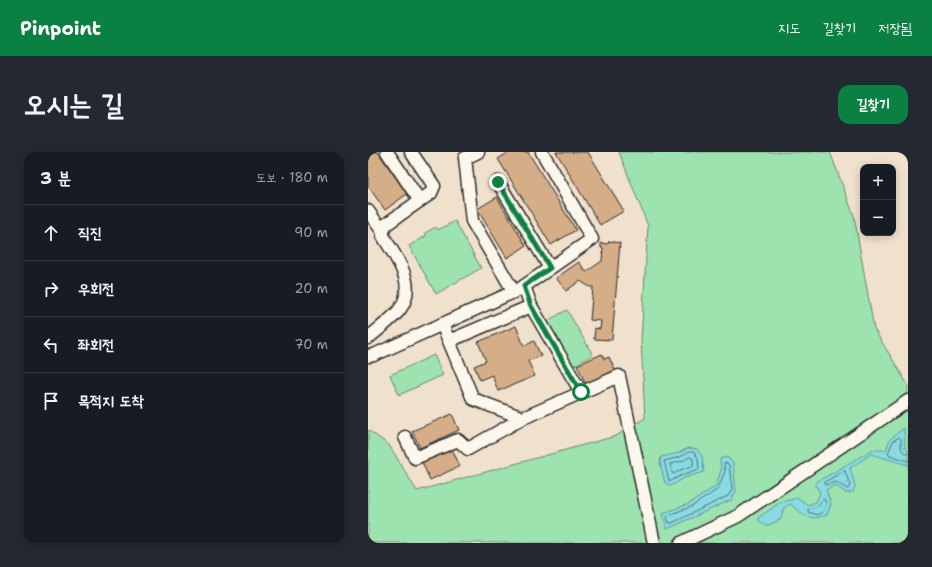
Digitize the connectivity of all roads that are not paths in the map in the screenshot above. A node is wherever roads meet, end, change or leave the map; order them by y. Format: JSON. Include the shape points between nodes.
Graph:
{"nodes":[{"id":1,"x":387,"y":152,"type":"edge"},
{"id":2,"x":410,"y":152,"type":"edge"},
{"id":3,"x":478,"y":152,"type":"edge"},
{"id":4,"x":542,"y":152,"type":"edge"},
{"id":5,"x":498,"y":182,"type":"dead end"},
{"id":6,"x":420,"y":201,"type":"junction"},
{"id":7,"x":368,"y":211,"type":"edge"},
{"id":8,"x":386,"y":227,"type":"junction"},
{"id":9,"x":550,"y":268,"type":"junction"},
{"id":10,"x":519,"y":289,"type":"junction"},
{"id":11,"x":486,"y":304,"type":"junction"},
{"id":12,"x":531,"y":306,"type":"junction"},
{"id":13,"x":494,"y":322,"type":"junction"},
{"id":14,"x":442,"y":324,"type":"junction"},
{"id":15,"x":368,"y":338,"type":"edge"},
{"id":16,"x":449,"y":341,"type":"junction"},
{"id":17,"x":368,"y":356,"type":"edge"},
{"id":18,"x":581,"y":392,"type":"junction"},
{"id":19,"x":908,"y":401,"type":"edge"},
{"id":20,"x":523,"y":418,"type":"junction"},
{"id":21,"x":405,"y":437,"type":"dead end"},
{"id":22,"x":654,"y":543,"type":"edge"},
{"id":23,"x":681,"y":543,"type":"edge"}],
"edges":[{"from":1,"to":6,"type":"lane"},
{"from":2,"to":6,"type":"lane","via":[[434,186],[431,193]]},
{"from":3,"to":10,"type":"lane","via":[[464,158],[472,221]]},
{"from":4,"to":9,"type":"lane","via":[[592,238]]},
{"from":5,"to":9,"type":"lane"},
{"from":6,"to":8,"type":"lane"},
{"from":7,"to":8,"type":"lane"},
{"from":8,"to":15,"type":"lane","via":[[383,236],[403,270],[407,284],[406,298],[400,310]]},
{"from":9,"to":10,"type":"lane"},
{"from":10,"to":11,"type":"lane"},
{"from":10,"to":12,"type":"lane"},
{"from":11,"to":13,"type":"lane"},
{"from":11,"to":14,"type":"lane"},
{"from":12,"to":13,"type":"lane"},
{"from":12,"to":18,"type":"lane"},
{"from":13,"to":16,"type":"lane"},
{"from":14,"to":16,"type":"lane"},
{"from":14,"to":17,"type":"lane"},
{"from":16,"to":20,"type":"lane","via":[[473,399]]},
{"from":18,"to":20,"type":"lane"},
{"from":18,"to":22,"type":"lane","via":[[619,376]]},
{"from":19,"to":23,"type":"lane","via":[[738,516]]},
{"from":20,"to":21,"type":"lane","via":[[468,449],[458,440],[415,458]]}]}
